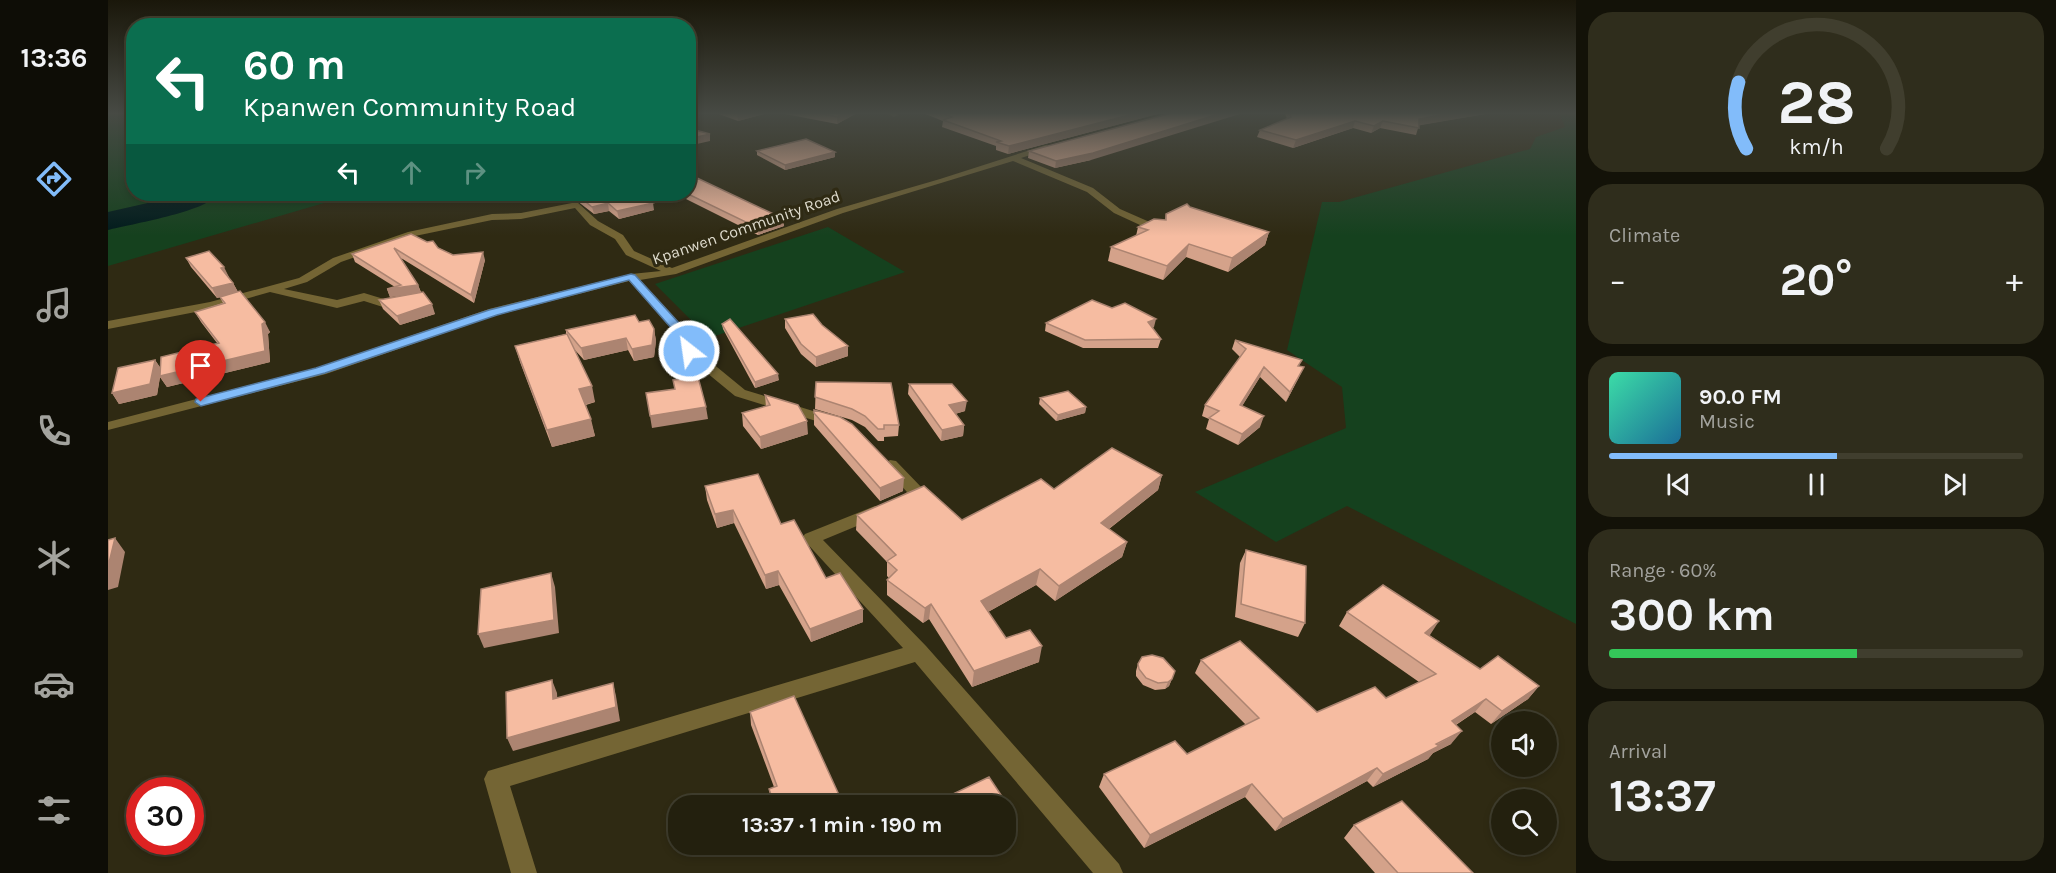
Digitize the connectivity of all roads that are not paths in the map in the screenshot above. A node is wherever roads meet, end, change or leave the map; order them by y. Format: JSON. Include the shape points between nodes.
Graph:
{"nodes":[{"id":1,"x":1027,"y":154,"type":"edge"},
{"id":2,"x":1013,"y":158,"type":"junction"},
{"id":3,"x":1157,"y":229,"type":"edge"},
{"id":4,"x":672,"y":272,"type":"junction"},
{"id":5,"x":631,"y":277,"type":"junction"},
{"id":6,"x":270,"y":289,"type":"junction"},
{"id":7,"x":416,"y":298,"type":"edge"},
{"id":8,"x":108,"y":325,"type":"edge"},
{"id":9,"x":108,"y":426,"type":"edge"},
{"id":10,"x":852,"y":429,"type":"edge"},
{"id":11,"x":881,"y":456,"type":"edge"},
{"id":12,"x":919,"y":652,"type":"junction"},
{"id":13,"x":524,"y":873,"type":"edge"},
{"id":14,"x":1110,"y":873,"type":"edge"}],
"edges":[{"from":1,"to":2,"type":"street","name":"Kpanwen Community Road"},
{"from":2,"to":3,"type":"street","via":[[1090,190],[1117,211]]},
{"from":2,"to":4,"type":"street","name":"Kpanwen Community Road","via":[[840,211]]},
{"from":4,"to":5,"type":"street","name":"Kpanwen Community Road"},
{"from":4,"to":6,"type":"street","via":[[630,253],[619,237],[594,223],[577,205],[521,216],[492,216],[412,234],[337,260],[303,280]]},
{"from":5,"to":9,"type":"street","name":"Kpanwen Community Road","via":[[493,312],[321,370]]},
{"from":5,"to":10,"type":"street","via":[[685,336],[689,351],[740,393]]},
{"from":6,"to":7,"type":"street","via":[[337,304],[364,297],[386,304]]},
{"from":6,"to":8,"type":"street"},
{"from":11,"to":12,"type":"street","via":[[918,494],[811,538]]},
{"from":12,"to":13,"type":"street","via":[[496,778]]},
{"from":12,"to":14,"type":"street"}]}
